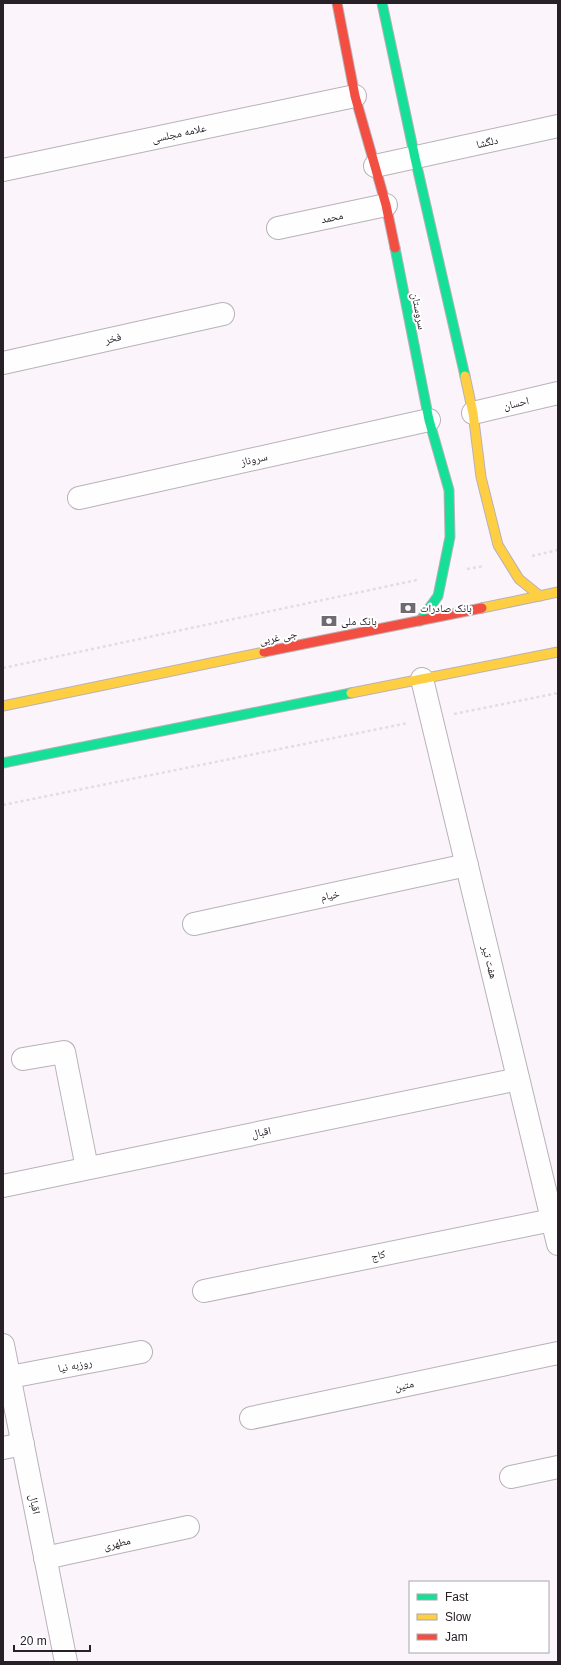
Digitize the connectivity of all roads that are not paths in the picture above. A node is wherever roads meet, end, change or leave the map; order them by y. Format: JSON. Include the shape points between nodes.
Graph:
{"nodes":[{"id":1,"x":337,"y":3,"type":"edge"},
{"id":2,"x":382,"y":3,"type":"edge"},
{"id":3,"x":355,"y":96,"type":"junction"},
{"id":4,"x":558,"y":126,"type":"edge"},
{"id":5,"x":415,"y":158,"type":"junction"},
{"id":6,"x":375,"y":166,"type":"junction"},
{"id":7,"x":3,"y":170,"type":"edge"},
{"id":8,"x":386,"y":205,"type":"junction"},
{"id":9,"x":278,"y":228,"type":"dead end"},
{"id":10,"x":224,"y":314,"type":"dead end"},
{"id":11,"x":3,"y":363,"type":"edge"},
{"id":12,"x":558,"y":393,"type":"edge"},
{"id":13,"x":473,"y":412,"type":"junction"},
{"id":14,"x":429,"y":420,"type":"junction"},
{"id":15,"x":79,"y":498,"type":"dead end"},
{"id":16,"x":558,"y":592,"type":"edge"},
{"id":17,"x":540,"y":596,"type":"junction"},
{"id":18,"x":420,"y":621,"type":"junction"},
{"id":19,"x":558,"y":652,"type":"edge"},
{"id":20,"x":422,"y":679,"type":"junction"},
{"id":21,"x":3,"y":706,"type":"edge"},
{"id":22,"x":3,"y":763,"type":"edge"},
{"id":23,"x":467,"y":865,"type":"junction"},
{"id":24,"x":194,"y":924,"type":"dead end"},
{"id":25,"x":23,"y":1059,"type":"dead end"},
{"id":26,"x":518,"y":1079,"type":"junction"},
{"id":27,"x":87,"y":1168,"type":"junction"},
{"id":28,"x":3,"y":1186,"type":"edge"},
{"id":29,"x":552,"y":1220,"type":"junction"},
{"id":30,"x":558,"y":1244,"type":"edge"},
{"id":31,"x":204,"y":1291,"type":"dead end"},
{"id":32,"x":3,"y":1345,"type":"edge"},
{"id":33,"x":141,"y":1352,"type":"dead end"},
{"id":34,"x":558,"y":1352,"type":"edge"},
{"id":35,"x":10,"y":1377,"type":"junction"},
{"id":36,"x":251,"y":1418,"type":"dead end"},
{"id":37,"x":13,"y":1446,"type":"edge"},
{"id":38,"x":558,"y":1467,"type":"edge"},
{"id":39,"x":511,"y":1477,"type":"dead end"},
{"id":40,"x":188,"y":1527,"type":"dead end"},
{"id":41,"x":45,"y":1558,"type":"junction"},
{"id":42,"x":66,"y":1662,"type":"edge"}],
"edges":[{"from":1,"to":3,"type":"street","name":"سروستان"},
{"from":2,"to":5,"type":"street"},
{"from":3,"to":6,"type":"street","name":"سروستان"},
{"from":3,"to":7,"type":"street","name":"علامه مجلسی"},
{"from":4,"to":5,"type":"street","name":"دلگشا"},
{"from":5,"to":6,"type":"street","name":"دلگشا"},
{"from":5,"to":13,"type":"street"},
{"from":6,"to":8,"type":"street","name":"سروستان"},
{"from":8,"to":9,"type":"street","name":"محمد"},
{"from":8,"to":14,"type":"street","name":"سروستان"},
{"from":10,"to":11,"type":"street","name":"فخر"},
{"from":12,"to":13,"type":"street","name":"احسان"},
{"from":13,"to":17,"type":"street","via":[[481,477],[498,545],[520,579]]},
{"from":14,"to":15,"type":"street","name":"سروناز"},
{"from":14,"to":18,"type":"street","name":"سروستان","via":[[449,490],[450,536],[438,596]]},
{"from":16,"to":17,"type":"street","name":"جی غربی"},
{"from":17,"to":18,"type":"street","name":"جی غربی"},
{"from":18,"to":21,"type":"street","name":"جی غربی"},
{"from":19,"to":20,"type":"street"},
{"from":20,"to":22,"type":"street"},
{"from":20,"to":23,"type":"street","name":"هفت تیر"},
{"from":23,"to":24,"type":"street","name":"خیام"},
{"from":23,"to":26,"type":"street","name":"هفت تیر"},
{"from":25,"to":27,"type":"street","via":[[64,1052]]},
{"from":26,"to":27,"type":"street","name":"اقبال"},
{"from":26,"to":29,"type":"street","name":"هفت تیر"},
{"from":27,"to":28,"type":"street","name":"اقبال"},
{"from":29,"to":30,"type":"street","name":"هفت تیر"},
{"from":29,"to":31,"type":"street","name":"کاج"},
{"from":32,"to":35,"type":"street","name":"اقبال"},
{"from":33,"to":35,"type":"street","name":"روزبه نیا"},
{"from":34,"to":36,"type":"street","name":"متین"},
{"from":35,"to":37,"type":"street","name":"اقبال"},
{"from":37,"to":41,"type":"street","name":"اقبال"},
{"from":38,"to":39,"type":"street"},
{"from":40,"to":41,"type":"street","name":"مطهری"},
{"from":41,"to":42,"type":"street","name":"اقبال"}]}
